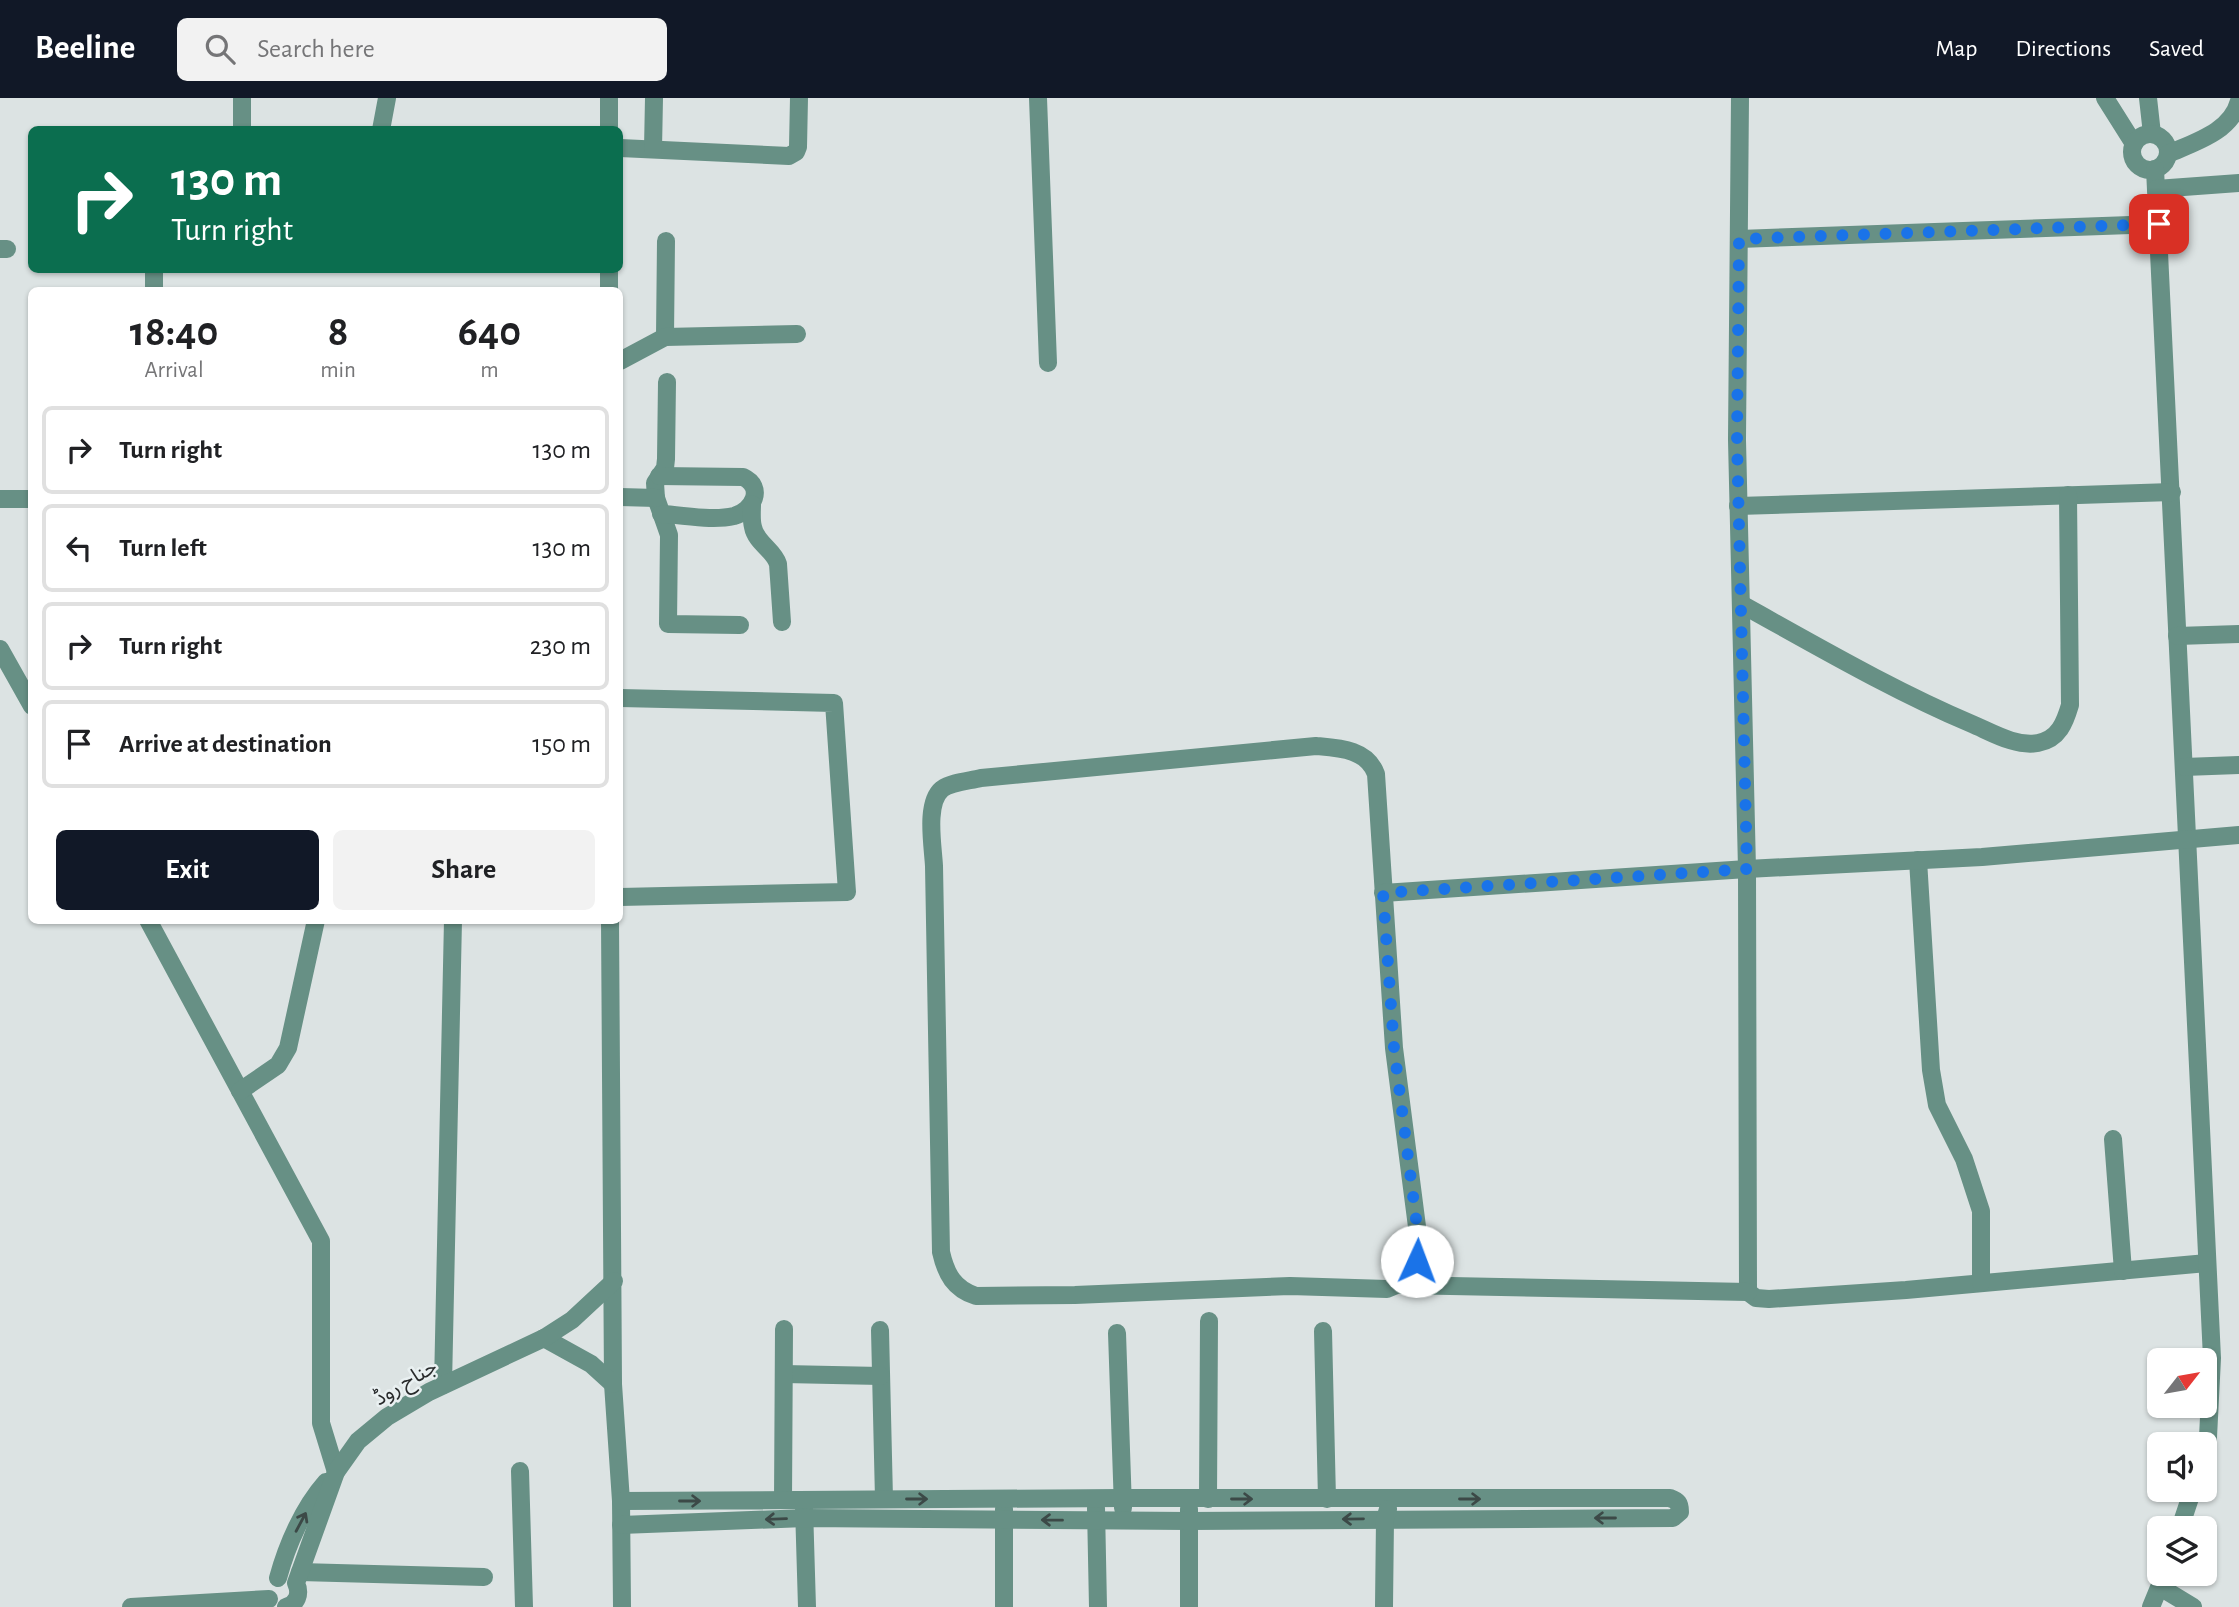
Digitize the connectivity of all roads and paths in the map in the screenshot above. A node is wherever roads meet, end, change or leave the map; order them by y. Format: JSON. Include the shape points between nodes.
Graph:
{"nodes":[{"id":1,"x":242,"y":98,"type":"edge"},
{"id":2,"x":387,"y":98,"type":"edge"},
{"id":3,"x":609,"y":98,"type":"edge"},
{"id":4,"x":654,"y":98,"type":"edge"},
{"id":5,"x":799,"y":98,"type":"edge"},
{"id":6,"x":1038,"y":98,"type":"edge"},
{"id":7,"x":1740,"y":98,"type":"edge"},
{"id":8,"x":2105,"y":98,"type":"edge"},
{"id":9,"x":2148,"y":98,"type":"edge"},
{"id":10,"x":2239,"y":101,"type":"edge"},
{"id":11,"x":242,"y":126,"type":"edge"},
{"id":12,"x":382,"y":126,"type":"edge"},
{"id":13,"x":609,"y":126,"type":"edge"},
{"id":14,"x":2152,"y":134,"type":"junction"},
{"id":15,"x":2134,"y":144,"type":"junction"},
{"id":16,"x":623,"y":148,"type":"edge"},
{"id":17,"x":653,"y":149,"type":"junction"},
{"id":18,"x":2168,"y":155,"type":"junction"},
{"id":19,"x":2155,"y":169,"type":"junction"},
{"id":20,"x":2239,"y":183,"type":"edge"},
{"id":21,"x":2156,"y":189,"type":"junction"},
{"id":22,"x":2159,"y":224,"type":"junction"},
{"id":23,"x":1739,"y":239,"type":"junction"},
{"id":24,"x":666,"y":241,"type":"dead end"},
{"id":25,"x":797,"y":334,"type":"dead end"},
{"id":26,"x":665,"y":337,"type":"junction"},
{"id":27,"x":623,"y":359,"type":"edge"},
{"id":28,"x":1048,"y":363,"type":"dead end"},
{"id":29,"x":667,"y":382,"type":"dead end"},
{"id":30,"x":659,"y":476,"type":"junction"},
{"id":31,"x":2172,"y":492,"type":"junction"},
{"id":32,"x":2068,"y":495,"type":"junction"},
{"id":33,"x":623,"y":498,"type":"edge"},
{"id":34,"x":0,"y":499,"type":"edge"},
{"id":35,"x":28,"y":499,"type":"edge"},
{"id":36,"x":752,"y":504,"type":"junction"},
{"id":37,"x":659,"y":506,"type":"junction"},
{"id":38,"x":1738,"y":506,"type":"junction"},
{"id":39,"x":1741,"y":604,"type":"junction"},
{"id":40,"x":782,"y":622,"type":"dead end"},
{"id":41,"x":740,"y":625,"type":"dead end"},
{"id":42,"x":2239,"y":634,"type":"edge"},
{"id":43,"x":2177,"y":636,"type":"junction"},
{"id":44,"x":0,"y":649,"type":"edge"},
{"id":45,"x":623,"y":698,"type":"edge"},
{"id":46,"x":28,"y":699,"type":"edge"},
{"id":47,"x":2239,"y":765,"type":"edge"},
{"id":48,"x":2184,"y":767,"type":"junction"},
{"id":49,"x":2239,"y":835,"type":"edge"},
{"id":50,"x":2189,"y":838,"type":"junction"},
{"id":51,"x":1918,"y":860,"type":"junction"},
{"id":52,"x":1747,"y":869,"type":"junction"},
{"id":53,"x":1383,"y":893,"type":"junction"},
{"id":54,"x":623,"y":897,"type":"edge"},
{"id":55,"x":150,"y":924,"type":"edge"},
{"id":56,"x":315,"y":924,"type":"edge"},
{"id":57,"x":453,"y":924,"type":"edge"},
{"id":58,"x":610,"y":924,"type":"edge"},
{"id":59,"x":240,"y":1091,"type":"junction"},
{"id":60,"x":2113,"y":1139,"type":"dead end"},
{"id":61,"x":2207,"y":1263,"type":"junction"},
{"id":62,"x":2123,"y":1271,"type":"junction"},
{"id":63,"x":614,"y":1281,"type":"junction"},
{"id":64,"x":1981,"y":1283,"type":"junction"},
{"id":65,"x":1400,"y":1285,"type":"junction"},
{"id":66,"x":1748,"y":1292,"type":"junction"},
{"id":67,"x":1209,"y":1321,"type":"dead end"},
{"id":68,"x":784,"y":1329,"type":"dead end"},
{"id":69,"x":880,"y":1330,"type":"dead end"},
{"id":70,"x":1323,"y":1331,"type":"dead end"},
{"id":71,"x":1117,"y":1333,"type":"dead end"},
{"id":72,"x":544,"y":1338,"type":"junction"},
{"id":73,"x":784,"y":1374,"type":"junction"},
{"id":74,"x":881,"y":1376,"type":"junction"},
{"id":75,"x":613,"y":1384,"type":"junction"},
{"id":76,"x":443,"y":1385,"type":"junction"},
{"id":77,"x":2208,"y":1432,"type":"edge"},
{"id":78,"x":520,"y":1471,"type":"dead end"},
{"id":79,"x":336,"y":1472,"type":"junction"},
{"id":80,"x":1096,"y":1498,"type":"junction"},
{"id":81,"x":1122,"y":1498,"type":"junction"},
{"id":82,"x":1189,"y":1498,"type":"junction"},
{"id":83,"x":884,"y":1499,"type":"junction"},
{"id":84,"x":1004,"y":1499,"type":"junction"},
{"id":85,"x":1208,"y":1499,"type":"junction"},
{"id":86,"x":1327,"y":1499,"type":"junction"},
{"id":87,"x":1390,"y":1499,"type":"junction"},
{"id":88,"x":783,"y":1500,"type":"junction"},
{"id":89,"x":804,"y":1500,"type":"junction"},
{"id":90,"x":621,"y":1501,"type":"junction"},
{"id":91,"x":805,"y":1518,"type":"junction"},
{"id":92,"x":1385,"y":1518,"type":"junction"},
{"id":93,"x":1003,"y":1519,"type":"junction"},
{"id":94,"x":1097,"y":1520,"type":"junction"},
{"id":95,"x":1123,"y":1521,"type":"junction"},
{"id":96,"x":1189,"y":1521,"type":"junction"},
{"id":97,"x":621,"y":1525,"type":"junction"},
{"id":98,"x":484,"y":1577,"type":"dead end"},
{"id":99,"x":2160,"y":1586,"type":"edge"},
{"id":100,"x":2169,"y":1586,"type":"edge"},
{"id":101,"x":286,"y":1594,"type":"edge"},
{"id":102,"x":241,"y":1604,"type":"edge"},
{"id":103,"x":131,"y":1607,"type":"edge"},
{"id":104,"x":524,"y":1607,"type":"edge"},
{"id":105,"x":622,"y":1607,"type":"edge"},
{"id":106,"x":807,"y":1607,"type":"edge"},
{"id":107,"x":1004,"y":1607,"type":"edge"},
{"id":108,"x":1098,"y":1607,"type":"edge"},
{"id":109,"x":1189,"y":1607,"type":"edge"},
{"id":110,"x":1384,"y":1607,"type":"edge"},
{"id":111,"x":2151,"y":1607,"type":"edge"},
{"id":112,"x":2193,"y":1607,"type":"edge"}],
"edges":[{"from":1,"to":11,"type":"street"},
{"from":2,"to":12,"type":"street"},
{"from":3,"to":13,"type":"street"},
{"from":4,"to":17,"type":"street"},
{"from":5,"to":17,"type":"street","via":[[798,148],[789,156]]},
{"from":6,"to":28,"type":"street"},
{"from":7,"to":23,"type":"street"},
{"from":8,"to":15,"type":"street"},
{"from":9,"to":14,"type":"street"},
{"from":10,"to":18,"type":"street","via":[[2235,115],[2210,136]]},
{"from":14,"to":15,"type":"street","via":[[2141,136]]},
{"from":14,"to":18,"type":"street","via":[[2163,138]]},
{"from":15,"to":19,"type":"street","via":[[2138,165]]},
{"from":16,"to":17,"type":"street"},
{"from":18,"to":19,"type":"street"},
{"from":19,"to":21,"type":"street"},
{"from":20,"to":21,"type":"street"},
{"from":21,"to":22,"type":"street"},
{"from":22,"to":23,"type":"street"},
{"from":22,"to":31,"type":"street"},
{"from":23,"to":38,"type":"street"},
{"from":24,"to":26,"type":"street"},
{"from":25,"to":26,"type":"street"},
{"from":26,"to":27,"type":"street"},
{"from":29,"to":30,"type":"street","via":[[666,459]]},
{"from":30,"to":36,"type":"street","via":[[743,477],[755,487]]},
{"from":30,"to":37,"type":"street","via":[[655,483]]},
{"from":31,"to":32,"type":"street"},
{"from":31,"to":43,"type":"street"},
{"from":32,"to":38,"type":"street"},
{"from":32,"to":39,"type":"street","via":[[2070,705],[2064,725],[2040,743],[2012,741],[1915,700]]},
{"from":33,"to":37,"type":"street"},
{"from":34,"to":35,"type":"street"},
{"from":36,"to":37,"type":"street","via":[[745,512],[725,517]]},
{"from":36,"to":40,"type":"street","via":[[753,528],[776,559]]},
{"from":37,"to":41,"type":"street","via":[[669,535],[668,624]]},
{"from":38,"to":39,"type":"street"},
{"from":39,"to":52,"type":"street"},
{"from":42,"to":43,"type":"street"},
{"from":43,"to":48,"type":"street"},
{"from":44,"to":46,"type":"street"},
{"from":45,"to":54,"type":"street","via":[[834,703],[847,892]]},
{"from":47,"to":48,"type":"street"},
{"from":48,"to":50,"type":"street"},
{"from":49,"to":50,"type":"street"},
{"from":50,"to":51,"type":"street"},
{"from":50,"to":61,"type":"street"},
{"from":51,"to":52,"type":"street"},
{"from":51,"to":64,"type":"street","via":[[1931,1070],[1937,1105],[1964,1159],[1981,1211]]},
{"from":52,"to":53,"type":"street"},
{"from":52,"to":66,"type":"street"},
{"from":53,"to":65,"type":"street","via":[[1394,1048],[1420,1250],[1413,1270]]},
{"from":53,"to":65,"type":"street","via":[[1376,774],[1367,761],[1345,749],[1316,747],[981,779],[949,786],[934,798],[941,1252],[944,1268],[958,1289],[976,1296],[1279,1286],[1387,1289]]},
{"from":55,"to":59,"type":"street"},
{"from":56,"to":59,"type":"street","via":[[288,1048],[278,1065]]},
{"from":57,"to":76,"type":"street"},
{"from":58,"to":63,"type":"street"},
{"from":59,"to":79,"type":"street","via":[[321,1241],[321,1423]]},
{"from":60,"to":62,"type":"street"},
{"from":61,"to":62,"type":"street"},
{"from":61,"to":77,"type":"street","via":[[2212,1359]]},
{"from":62,"to":64,"type":"street"},
{"from":63,"to":72,"type":"street","name":"جناح روڈ","via":[[572,1320]]},
{"from":63,"to":75,"type":"street"},
{"from":64,"to":66,"type":"street","via":[[1769,1299]]},
{"from":65,"to":66,"type":"street"},
{"from":67,"to":85,"type":"street"},
{"from":68,"to":73,"type":"street"},
{"from":69,"to":74,"type":"street"},
{"from":70,"to":86,"type":"street"},
{"from":71,"to":81,"type":"street"},
{"from":72,"to":75,"type":"street","via":[[591,1364]]},
{"from":72,"to":76,"type":"street","name":"جناح روڈ"},
{"from":73,"to":74,"type":"street"},
{"from":73,"to":88,"type":"street"},
{"from":74,"to":83,"type":"street"},
{"from":75,"to":90,"type":"street"},
{"from":76,"to":79,"type":"street","name":"جناح روڈ","via":[[387,1417],[358,1441]]},
{"from":78,"to":104,"type":"street"},
{"from":79,"to":101,"type":"street","name":"جناح روڈ","via":[[309,1507],[284,1553]]},
{"from":80,"to":81,"type":"street"},
{"from":80,"to":84,"type":"street"},
{"from":80,"to":94,"type":"street"},
{"from":81,"to":82,"type":"street"},
{"from":81,"to":95,"type":"street"},
{"from":82,"to":85,"type":"street"},
{"from":82,"to":96,"type":"street"},
{"from":83,"to":84,"type":"street","one_way":true},
{"from":83,"to":89,"type":"street"},
{"from":84,"to":93,"type":"street"},
{"from":85,"to":86,"type":"street","one_way":true},
{"from":86,"to":87,"type":"street"},
{"from":87,"to":92,"type":"street"},
{"from":87,"to":92,"type":"street","one_way":true,"via":[[1670,1498],[1677,1501],[1680,1512],[1673,1518]]},
{"from":88,"to":89,"type":"street"},
{"from":90,"to":88,"type":"street","one_way":true},
{"from":89,"to":91,"type":"street"},
{"from":90,"to":97,"type":"street"},
{"from":91,"to":93,"type":"street"},
{"from":91,"to":97,"type":"street","one_way":true},
{"from":91,"to":106,"type":"street"},
{"from":92,"to":96,"type":"street","one_way":true},
{"from":92,"to":110,"type":"street"},
{"from":94,"to":93,"type":"street","one_way":true},
{"from":93,"to":107,"type":"street"},
{"from":94,"to":95,"type":"street"},
{"from":94,"to":108,"type":"street"},
{"from":95,"to":96,"type":"street"},
{"from":96,"to":109,"type":"street"},
{"from":97,"to":105,"type":"street"},
{"from":98,"to":101,"type":"street"},
{"from":99,"to":111,"type":"street"},
{"from":100,"to":112,"type":"street"},
{"from":101,"to":102,"type":"street"},
{"from":102,"to":103,"type":"street"}]}
